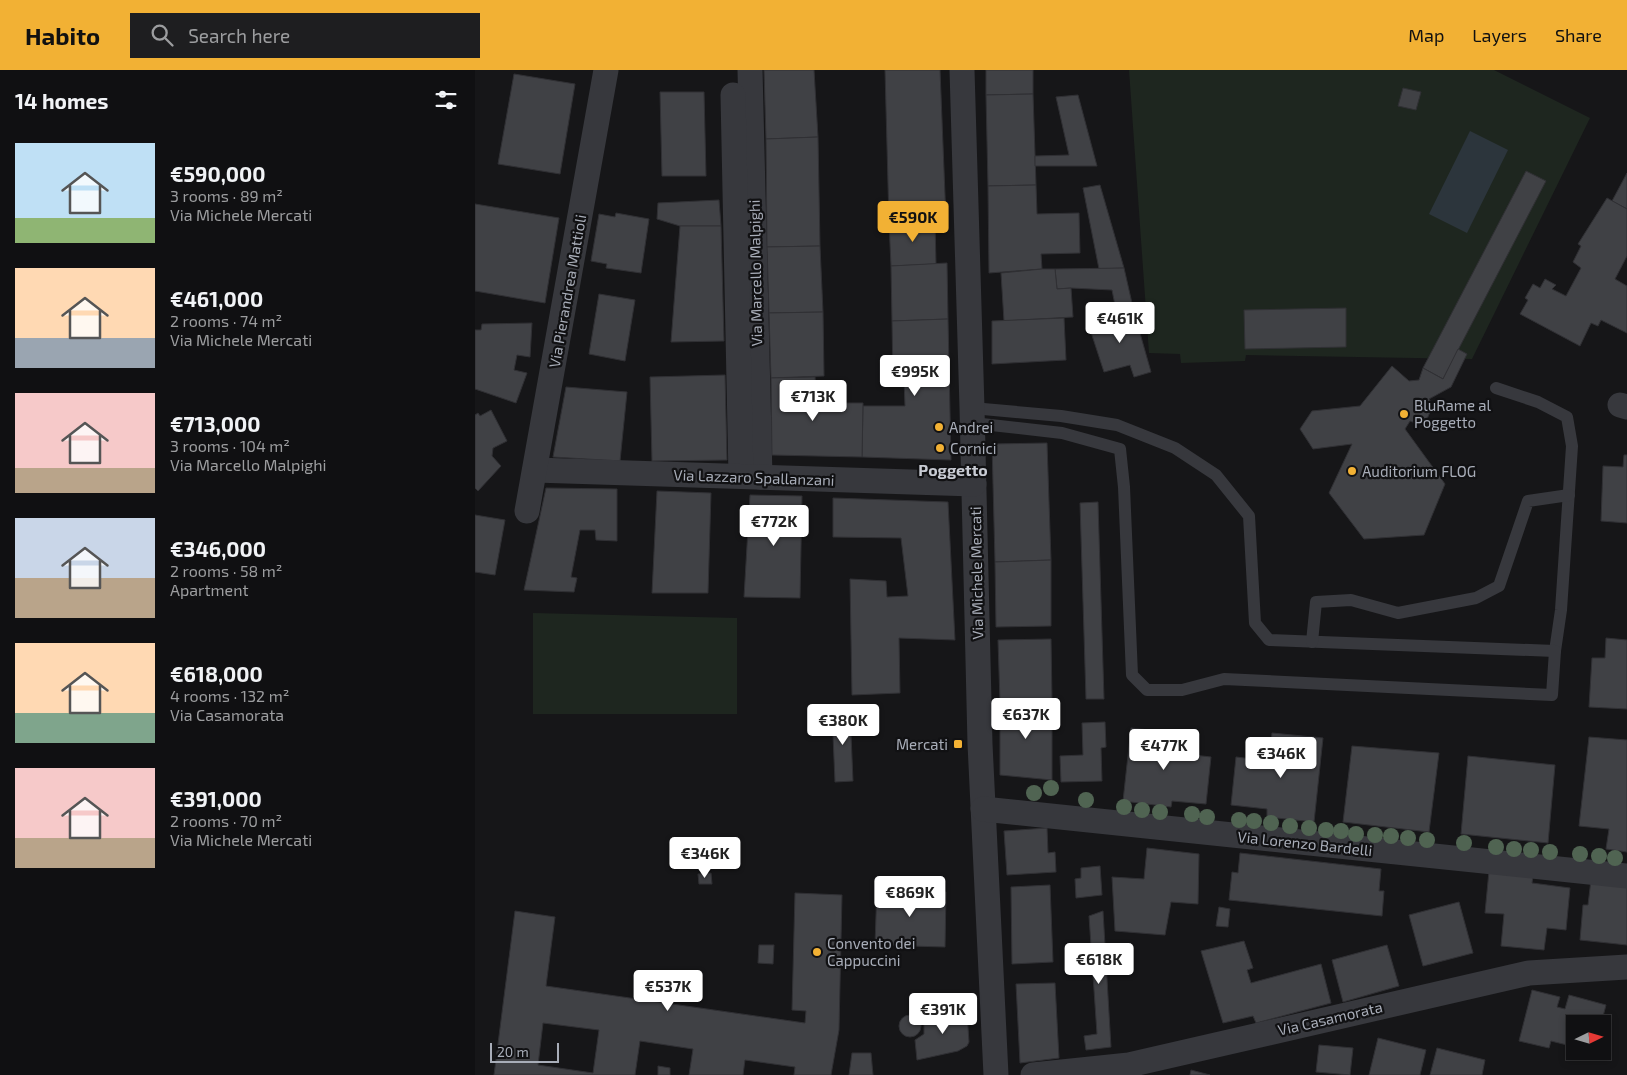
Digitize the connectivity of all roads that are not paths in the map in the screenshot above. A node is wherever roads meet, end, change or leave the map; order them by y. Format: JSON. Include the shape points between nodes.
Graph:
{"nodes":[{"id":1,"x":606,"y":70,"type":"edge"},
{"id":2,"x":733,"y":70,"type":"edge"},
{"id":3,"x":750,"y":70,"type":"edge"},
{"id":4,"x":962,"y":70,"type":"edge"},
{"id":5,"x":1496,"y":388,"type":"dead end"},
{"id":6,"x":973,"y":416,"type":"junction"},
{"id":7,"x":535,"y":470,"type":"junction"},
{"id":8,"x":751,"y":477,"type":"junction"},
{"id":9,"x":974,"y":484,"type":"junction"},
{"id":10,"x":1569,"y":495,"type":"junction"},
{"id":11,"x":527,"y":511,"type":"dead end"},
{"id":12,"x":1312,"y":642,"type":"junction"},
{"id":13,"x":1555,"y":652,"type":"junction"},
{"id":14,"x":983,"y":809,"type":"junction"},
{"id":15,"x":1627,"y":876,"type":"edge"},
{"id":16,"x":1627,"y":967,"type":"edge"},
{"id":17,"x":996,"y":1075,"type":"edge"},
{"id":18,"x":1033,"y":1075,"type":"edge"}],
"edges":[{"from":1,"to":7,"type":"street","name":"Via Pierandrea Mattioli"},
{"from":2,"to":8,"type":"street","name":"Via Marcello Malpighi"},
{"from":3,"to":8,"type":"street","name":"Via Marcello Malpighi"},
{"from":4,"to":6,"type":"street","name":"Via Michele Mercati"},
{"from":5,"to":10,"type":"lane","via":[[1538,402],[1567,417],[1572,446]]},
{"from":6,"to":9,"type":"street","name":"Via Michele Mercati"},
{"from":6,"to":12,"type":"lane","via":[[1061,416],[1117,425],[1175,448],[1216,475],[1249,516],[1255,623],[1269,640]]},
{"from":6,"to":13,"type":"lane","via":[[1062,433],[1120,449],[1132,675],[1147,690],[1182,690],[1224,679],[1552,695]]},
{"from":7,"to":8,"type":"street","name":"Via Lazzaro Spallanzani"},
{"from":7,"to":11,"type":"street","name":"Via Pierandrea Mattioli"},
{"from":8,"to":9,"type":"street","name":"Via Lazzaro Spallanzani"},
{"from":9,"to":14,"type":"street","name":"Via Michele Mercati"},
{"from":10,"to":12,"type":"lane","via":[[1528,501],[1499,586],[1476,598],[1398,613],[1351,600],[1316,602]]},
{"from":10,"to":13,"type":"lane"},
{"from":12,"to":13,"type":"lane"},
{"from":14,"to":15,"type":"street","name":"Via Lorenzo Bardelli"},
{"from":14,"to":17,"type":"street","name":"Via Michele Mercati"},
{"from":16,"to":18,"type":"street","name":"Via Casamorata","via":[[1529,973],[1129,1064]]}]}
